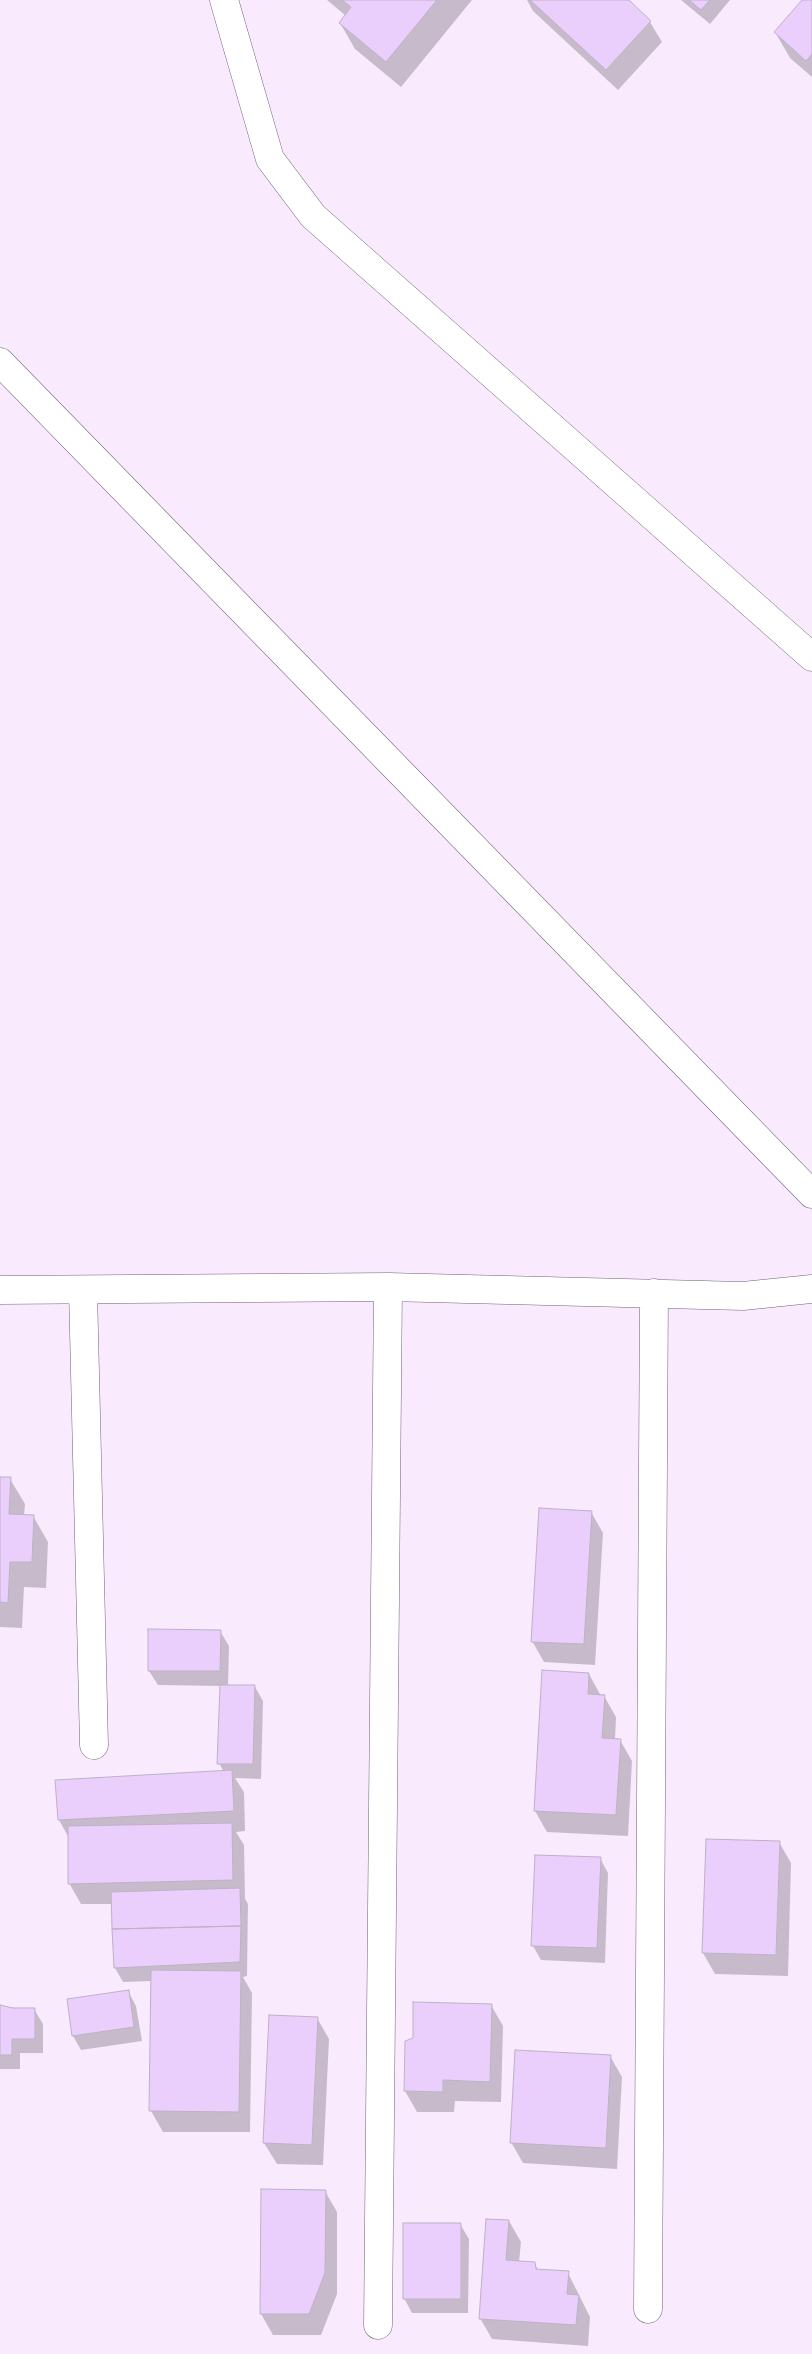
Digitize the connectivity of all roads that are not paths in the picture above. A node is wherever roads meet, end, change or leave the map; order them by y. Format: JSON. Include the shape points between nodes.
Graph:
{"nodes":[{"id":1,"x":224,"y":0,"type":"edge"},
{"id":2,"x":0,"y":362,"type":"edge"},
{"id":3,"x":812,"y":657,"type":"edge"},
{"id":4,"x":812,"y":1194,"type":"edge"},
{"id":5,"x":388,"y":1287,"type":"junction"},
{"id":6,"x":812,"y":1289,"type":"edge"},
{"id":7,"x":0,"y":1290,"type":"edge"},
{"id":8,"x":83,"y":1290,"type":"junction"},
{"id":9,"x":654,"y":1293,"type":"junction"},
{"id":10,"x":94,"y":1745,"type":"dead end"},
{"id":11,"x":648,"y":2309,"type":"dead end"},
{"id":12,"x":378,"y":2325,"type":"dead end"}],
"edges":[{"from":1,"to":3,"type":"street","via":[[270,159],[313,216]]},
{"from":2,"to":4,"type":"street"},
{"from":5,"to":8,"type":"street"},
{"from":5,"to":9,"type":"street"},
{"from":5,"to":12,"type":"street"},
{"from":6,"to":9,"type":"street","via":[[743,1296]]},
{"from":7,"to":8,"type":"street"},
{"from":8,"to":10,"type":"street"},
{"from":9,"to":11,"type":"street"}]}
